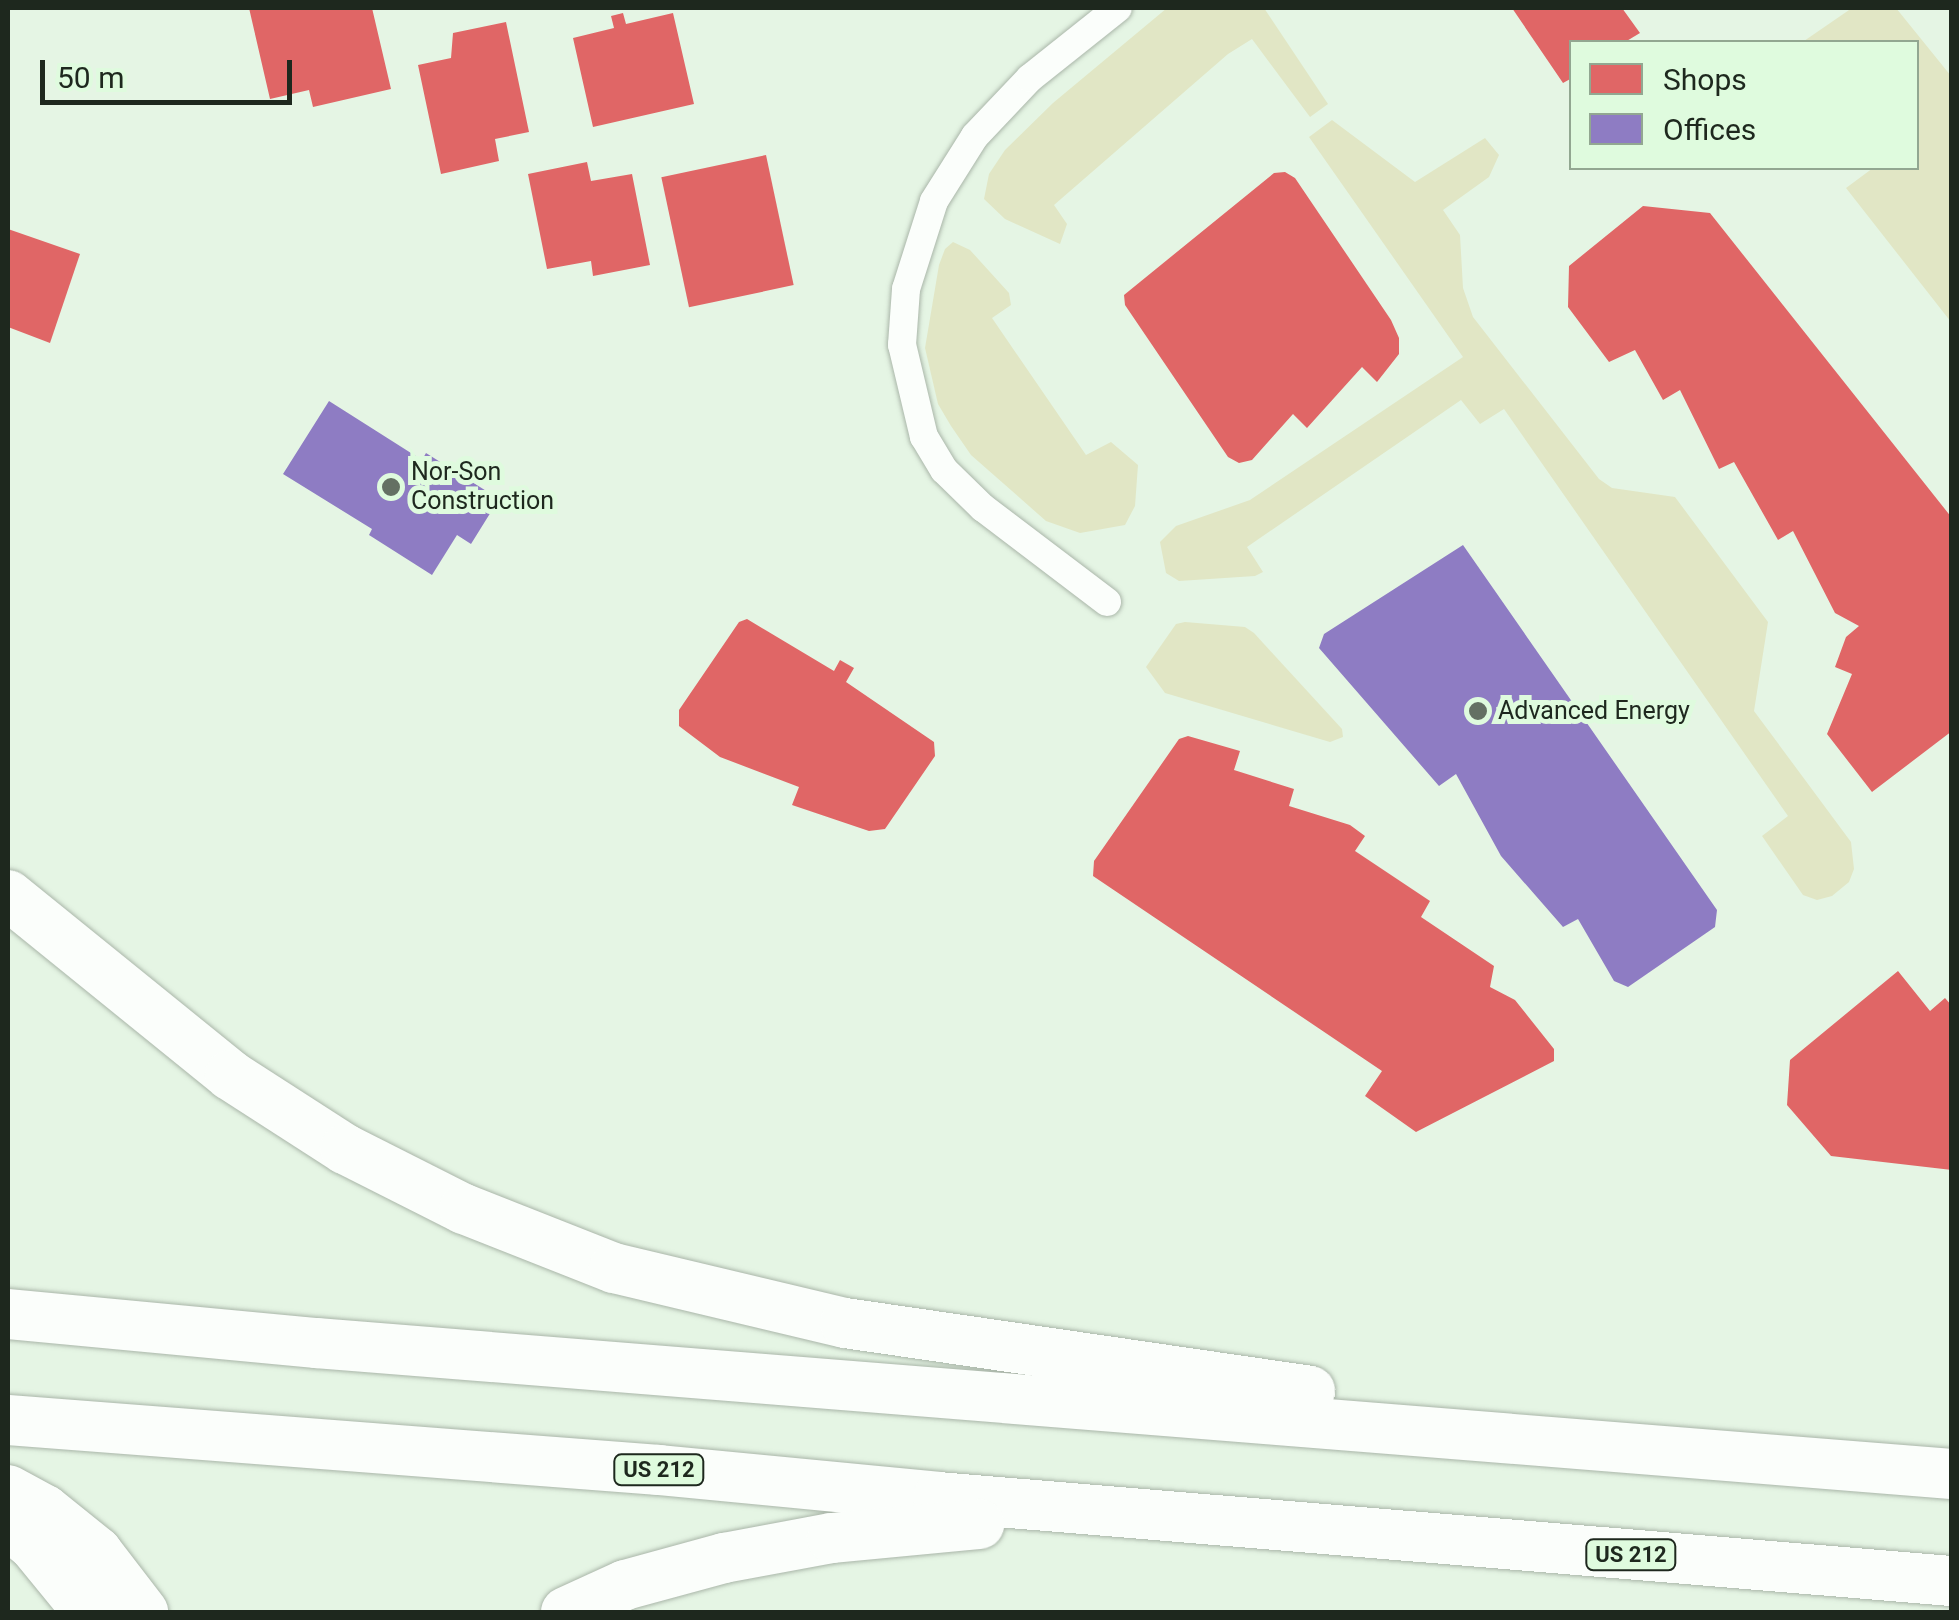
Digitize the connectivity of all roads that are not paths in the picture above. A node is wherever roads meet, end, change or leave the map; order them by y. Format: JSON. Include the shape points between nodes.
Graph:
{"nodes":[{"id":1,"x":1118,"y":8,"type":"edge"},
{"id":2,"x":1106,"y":602,"type":"dead end"},
{"id":3,"x":8,"y":895,"type":"edge"},
{"id":4,"x":8,"y":1314,"type":"edge"},
{"id":5,"x":8,"y":1420,"type":"edge"},
{"id":6,"x":1726,"y":1456,"type":"junction"},
{"id":7,"x":1952,"y":1474,"type":"edge"},
{"id":8,"x":8,"y":1490,"type":"edge"},
{"id":9,"x":8,"y":1524,"type":"edge"},
{"id":10,"x":1310,"y":1528,"type":"junction"},
{"id":11,"x":1952,"y":1581,"type":"edge"},
{"id":12,"x":88,"y":1612,"type":"edge"},
{"id":13,"x":143,"y":1612,"type":"edge"},
{"id":14,"x":566,"y":1612,"type":"edge"}],
"edges":[{"from":1,"to":2,"type":"street","via":[[1030,78],[964,152],[934,201],[906,289],[902,346],[924,437],[944,470]]},
{"from":3,"to":6,"type":"highway","via":[[230,1075],[345,1149],[464,1209],[614,1268],[845,1323]]},
{"from":4,"to":6,"type":"highway"},
{"from":5,"to":10,"type":"highway","number":"US 212"},
{"from":6,"to":7,"type":"highway"},
{"from":8,"to":13,"type":"highway","via":[[96,1552]]},
{"from":9,"to":12,"type":"highway"},
{"from":10,"to":11,"type":"highway","number":"US 212"},
{"from":10,"to":14,"type":"highway","via":[[984,1524],[832,1538],[625,1585]]}]}
